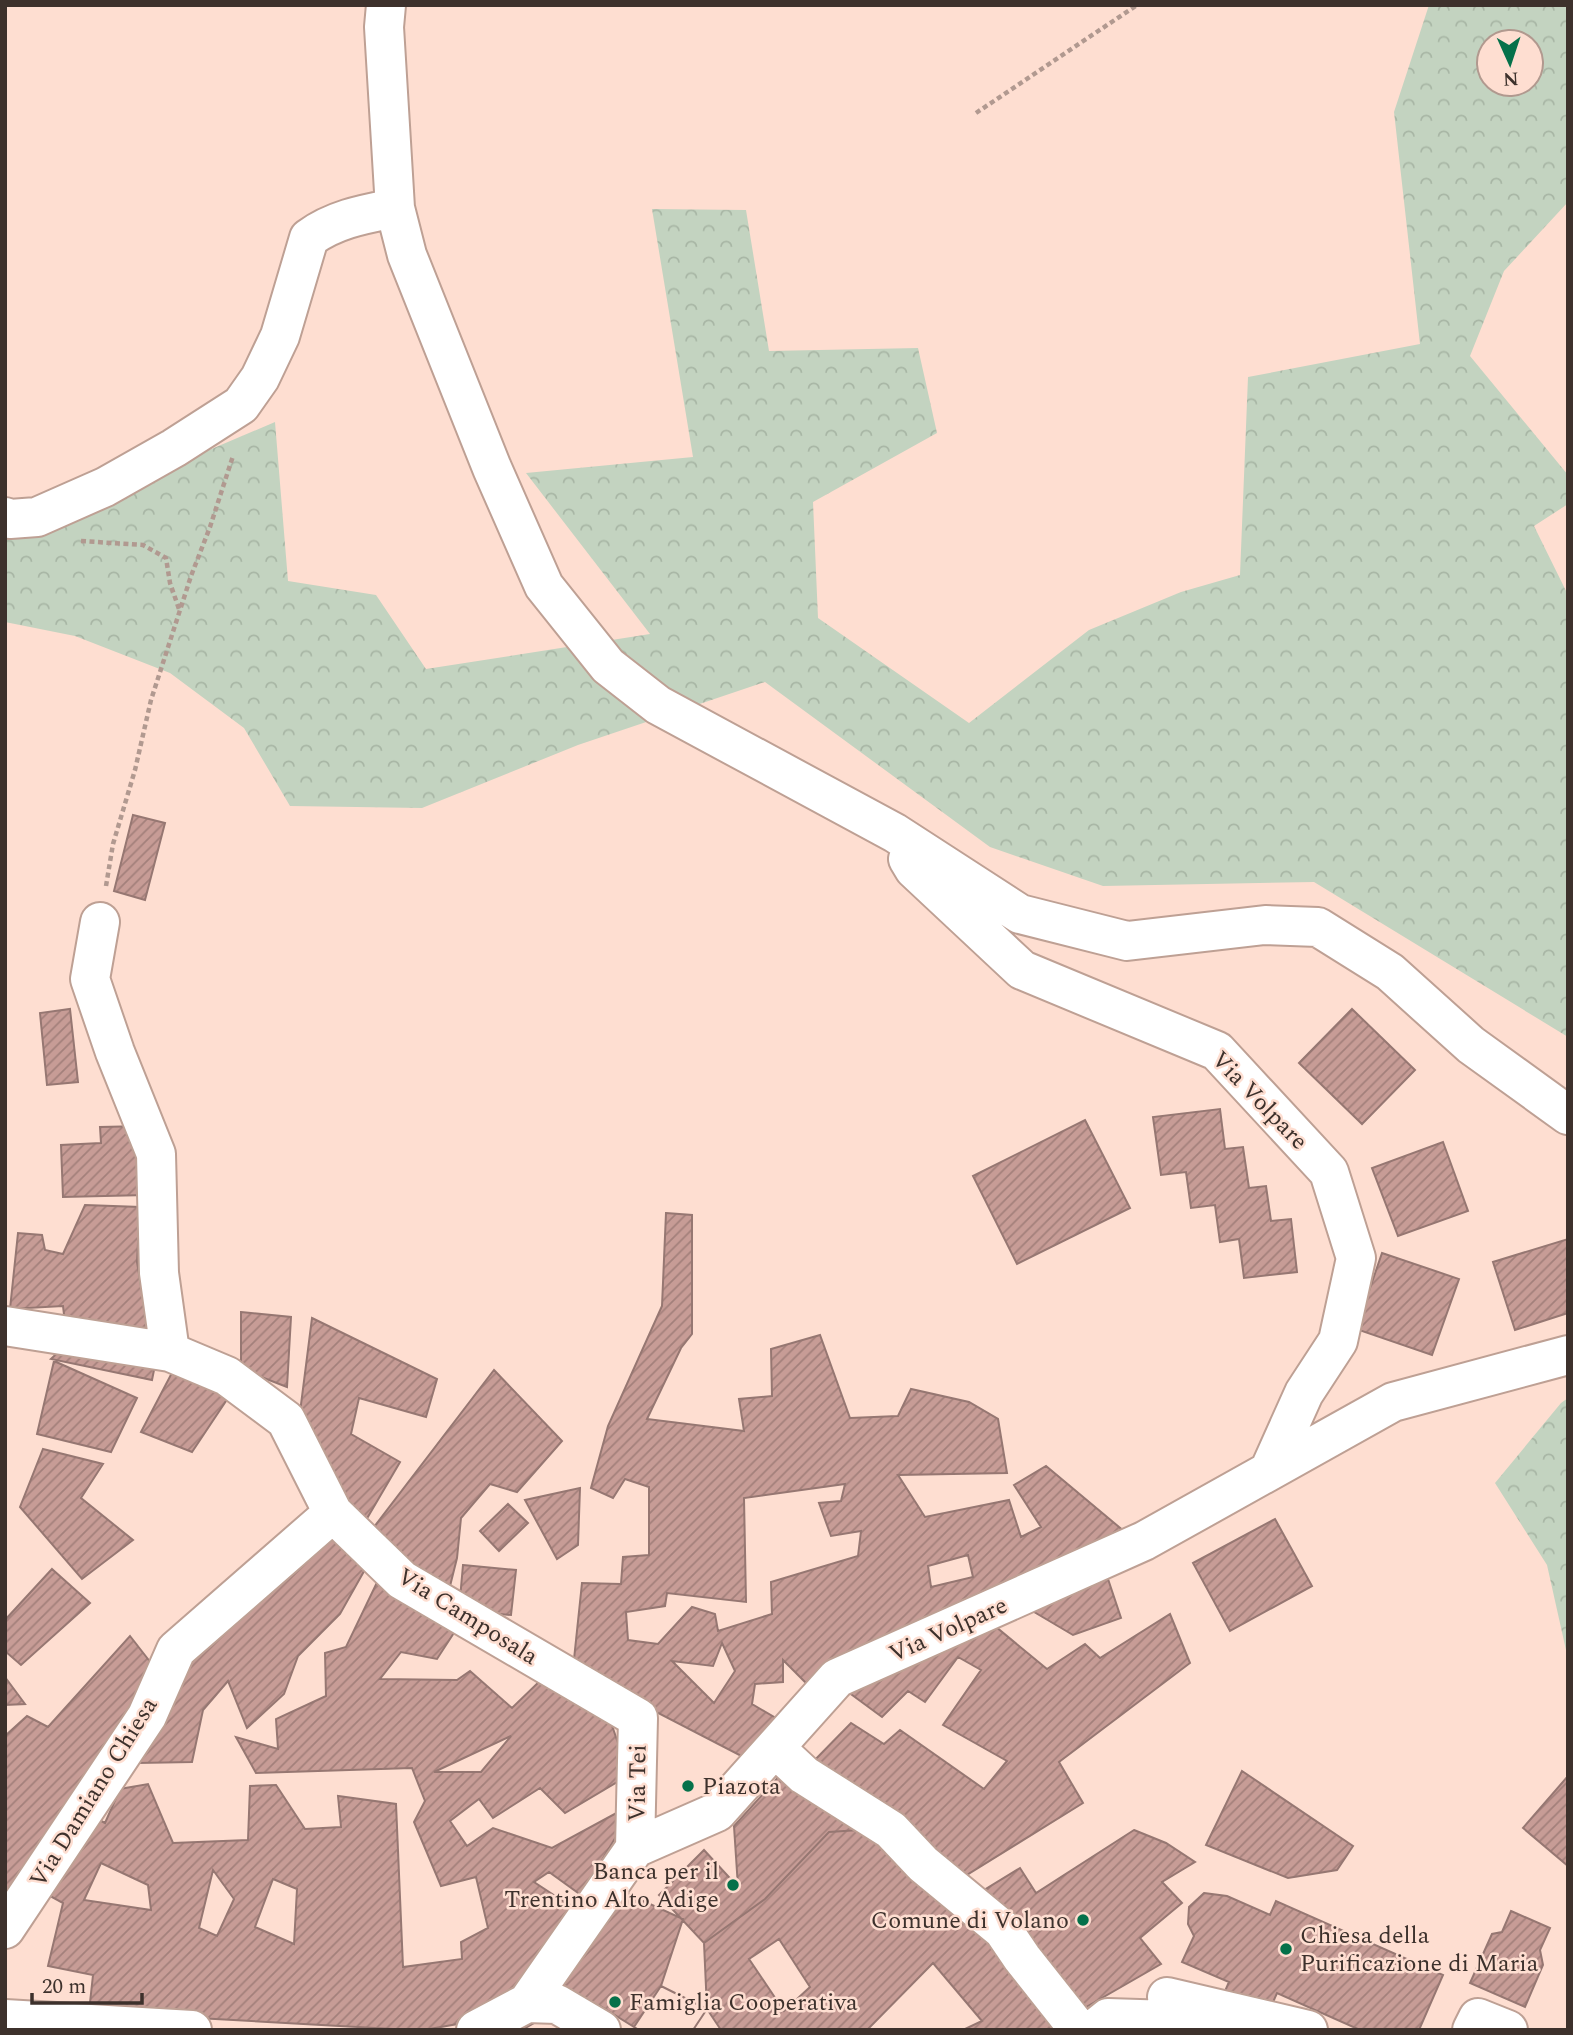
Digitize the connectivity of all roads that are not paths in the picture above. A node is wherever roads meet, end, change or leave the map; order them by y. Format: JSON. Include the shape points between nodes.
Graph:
{"nodes":[{"id":1,"x":386,"y":5,"type":"edge"},
{"id":2,"x":395,"y":208,"type":"junction"},
{"id":3,"x":5,"y":517,"type":"edge"},
{"id":4,"x":895,"y":833,"type":"junction"},
{"id":5,"x":100,"y":922,"type":"road end"},
{"id":6,"x":1568,"y":1115,"type":"edge"},
{"id":7,"x":5,"y":1326,"type":"edge"},
{"id":8,"x":170,"y":1352,"type":"junction"},
{"id":9,"x":1568,"y":1354,"type":"edge"},
{"id":10,"x":1269,"y":1471,"type":"junction"},
{"id":11,"x":333,"y":1513,"type":"junction"},
{"id":12,"x":638,"y":1718,"type":"joint"},
{"id":13,"x":775,"y":1748,"type":"junction"},
{"id":14,"x":635,"y":1848,"type":"junction"},
{"id":15,"x":5,"y":1929,"type":"edge"},
{"id":16,"x":1167,"y":1997,"type":"dead end"},
{"id":17,"x":527,"y":2003,"type":"junction"},
{"id":18,"x":5,"y":2019,"type":"edge"},
{"id":19,"x":192,"y":2030,"type":"edge"},
{"id":20,"x":476,"y":2030,"type":"edge"},
{"id":21,"x":601,"y":2030,"type":"edge"},
{"id":22,"x":1079,"y":2030,"type":"edge"},
{"id":23,"x":1093,"y":2030,"type":"edge"},
{"id":24,"x":1232,"y":2030,"type":"edge"},
{"id":25,"x":1308,"y":2030,"type":"edge"}],
"edges":[{"from":1,"to":2,"type":"street"},
{"from":2,"to":3,"type":"street","via":[[352,217],[309,238],[280,335],[241,405],[106,487],[37,517]]},
{"from":2,"to":4,"type":"street","via":[[407,255],[544,586],[608,666],[658,705]]},
{"from":4,"to":6,"type":"street","via":[[1020,914],[1127,941],[1265,925],[1318,927],[1390,972],[1471,1045]]},
{"from":4,"to":10,"type":"street","name":"Via Volpare","via":[[914,869],[1022,970],[1217,1051],[1329,1172],[1356,1258],[1338,1341],[1304,1393]]},
{"from":5,"to":8,"type":"street","via":[[90,979],[156,1154],[159,1273]]},
{"from":7,"to":8,"type":"street","name":"Via Camposala"},
{"from":8,"to":11,"type":"street","name":"Via Camposala","via":[[227,1376],[286,1420]]},
{"from":9,"to":10,"type":"street","name":"Via Volpare","via":[[1393,1402]]},
{"from":10,"to":13,"type":"street","name":"Via Volpare","via":[[1144,1541],[837,1678]]},
{"from":11,"to":12,"type":"street","name":"Via Camposala","via":[[402,1580]]},
{"from":11,"to":15,"type":"street","name":"Via Damiano Chiesa","via":[[176,1650],[147,1716]]},
{"from":12,"to":14,"type":"street","name":"Via Tei"},
{"from":13,"to":14,"type":"street","name":"Via Tei","via":[[717,1812]]},
{"from":13,"to":22,"type":"street","via":[[804,1775],[891,1830],[923,1864],[1003,1930]]},
{"from":14,"to":17,"type":"street","name":"Via Tei"},
{"from":16,"to":25,"type":"street"},
{"from":17,"to":20,"type":"street"},
{"from":17,"to":21,"type":"street","via":[[557,2004]]},
{"from":18,"to":19,"type":"street"},
{"from":23,"to":24,"type":"street","via":[[1108,2018],[1209,2021]]}]}
